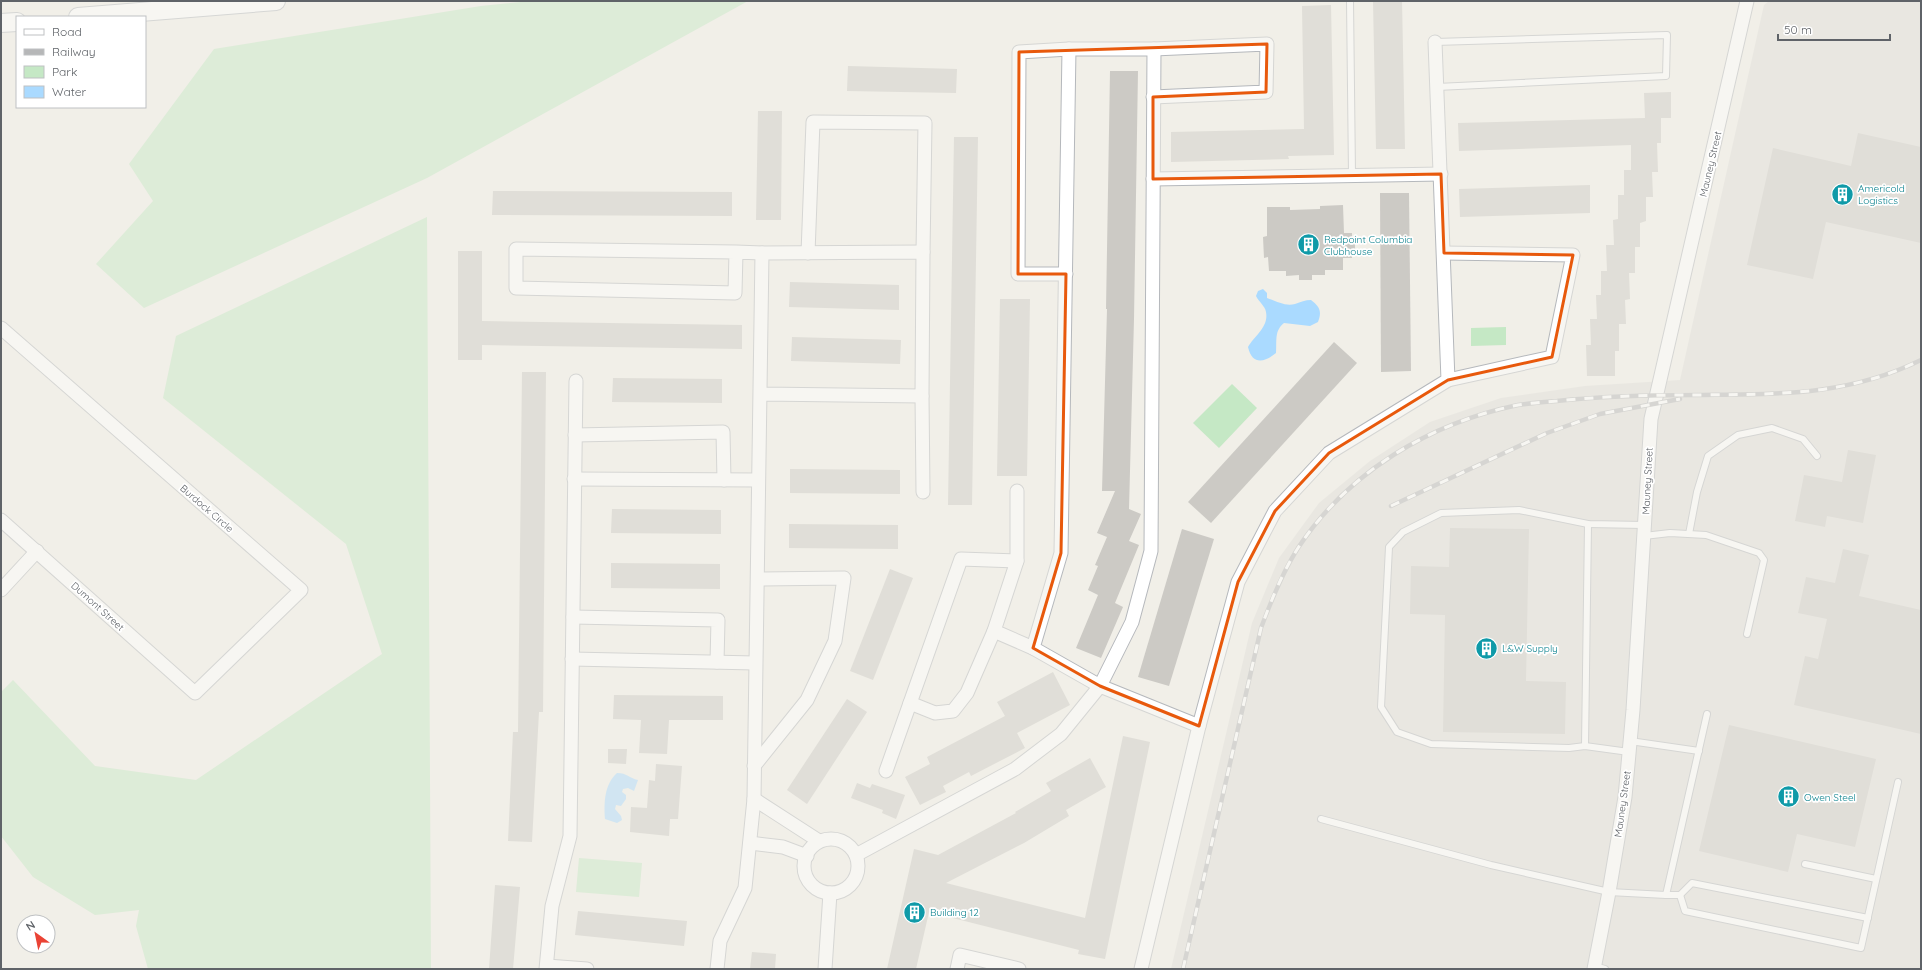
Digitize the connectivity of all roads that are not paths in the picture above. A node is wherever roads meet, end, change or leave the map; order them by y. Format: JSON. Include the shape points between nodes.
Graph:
{"nodes":[{"id":1,"x":276,"y":1,"type":"edge"},
{"id":2,"x":1350,"y":1,"type":"edge"},
{"id":3,"x":1748,"y":1,"type":"edge"},
{"id":4,"x":90,"y":16,"type":"edge"},
{"id":5,"x":16,"y":22,"type":"edge"},
{"id":6,"x":1,"y":23,"type":"edge"},
{"id":7,"x":1435,"y":42,"type":"joint"},
{"id":8,"x":1069,"y":49,"type":"junction"},
{"id":9,"x":1154,"y":49,"type":"junction"},
{"id":10,"x":1437,"y":87,"type":"junction"},
{"id":11,"x":1153,"y":97,"type":"junction"},
{"id":12,"x":1441,"y":174,"type":"junction"},
{"id":13,"x":1352,"y":175,"type":"junction"},
{"id":14,"x":1153,"y":179,"type":"junction"},
{"id":15,"x":736,"y":252,"type":"junction"},
{"id":16,"x":923,"y":252,"type":"junction"},
{"id":17,"x":762,"y":253,"type":"junction"},
{"id":18,"x":808,"y":253,"type":"junction"},
{"id":19,"x":1444,"y":253,"type":"junction"},
{"id":20,"x":1066,"y":274,"type":"junction"},
{"id":21,"x":1,"y":328,"type":"edge"},
{"id":22,"x":1448,"y":380,"type":"junction"},
{"id":23,"x":576,"y":381,"type":"dead end"},
{"id":24,"x":760,"y":394,"type":"junction"},
{"id":25,"x":922,"y":396,"type":"junction"},
{"id":26,"x":575,"y":435,"type":"junction"},
{"id":27,"x":1817,"y":456,"type":"dead end"},
{"id":28,"x":574,"y":478,"type":"junction"},
{"id":29,"x":724,"y":480,"type":"junction"},
{"id":30,"x":758,"y":480,"type":"junction"},
{"id":31,"x":1017,"y":491,"type":"dead end"},
{"id":32,"x":922,"y":492,"type":"dead end"},
{"id":33,"x":1,"y":520,"type":"edge"},
{"id":34,"x":1588,"y":524,"type":"junction"},
{"id":35,"x":1644,"y":531,"type":"junction"},
{"id":36,"x":1690,"y":534,"type":"junction"},
{"id":37,"x":37,"y":551,"type":"junction"},
{"id":38,"x":1017,"y":561,"type":"junction"},
{"id":39,"x":758,"y":579,"type":"junction"},
{"id":40,"x":1,"y":590,"type":"edge"},
{"id":41,"x":573,"y":617,"type":"junction"},
{"id":42,"x":994,"y":631,"type":"junction"},
{"id":43,"x":1747,"y":634,"type":"dead end"},
{"id":44,"x":1033,"y":648,"type":"junction"},
{"id":45,"x":572,"y":659,"type":"junction"},
{"id":46,"x":717,"y":662,"type":"junction"},
{"id":47,"x":755,"y":663,"type":"junction"},
{"id":48,"x":1100,"y":686,"type":"junction"},
{"id":49,"x":195,"y":693,"type":"joint"},
{"id":50,"x":910,"y":703,"type":"junction"},
{"id":51,"x":1708,"y":714,"type":"dead end"},
{"id":52,"x":1199,"y":726,"type":"junction"},
{"id":53,"x":1585,"y":746,"type":"junction"},
{"id":54,"x":1630,"y":747,"type":"junction"},
{"id":55,"x":1699,"y":752,"type":"junction"},
{"id":56,"x":754,"y":766,"type":"junction"},
{"id":57,"x":886,"y":771,"type":"dead end"},
{"id":58,"x":1898,"y":782,"type":"dead end"},
{"id":59,"x":754,"y":799,"type":"junction"},
{"id":60,"x":1321,"y":819,"type":"dead end"},
{"id":61,"x":819,"y":841,"type":"junction"},
{"id":62,"x":750,"y":843,"type":"junction"},
{"id":63,"x":856,"y":855,"type":"junction"},
{"id":64,"x":806,"y":856,"type":"junction"},
{"id":65,"x":1805,"y":864,"type":"dead end"},
{"id":66,"x":1876,"y":879,"type":"junction"},
{"id":67,"x":1609,"y":892,"type":"junction"},
{"id":68,"x":830,"y":893,"type":"junction"},
{"id":69,"x":1666,"y":895,"type":"junction"},
{"id":70,"x":1680,"y":895,"type":"junction"},
{"id":71,"x":1868,"y":918,"type":"junction"},
{"id":72,"x":546,"y":968,"type":"edge"},
{"id":73,"x":1598,"y":968,"type":"edge"},
{"id":74,"x":587,"y":969,"type":"edge"},
{"id":75,"x":718,"y":969,"type":"edge"},
{"id":76,"x":825,"y":969,"type":"edge"},
{"id":77,"x":957,"y":969,"type":"edge"},
{"id":78,"x":1018,"y":969,"type":"edge"},
{"id":79,"x":1141,"y":969,"type":"edge"}],
"edges":[{"from":1,"to":4,"type":"street"},
{"from":2,"to":13,"type":"lane"},
{"from":3,"to":35,"type":"street","name":"Mauney Street","via":[[1651,419]]},
{"from":5,"to":6,"type":"street"},
{"from":7,"to":10,"type":"street"},
{"from":7,"to":10,"type":"lane","via":[[1667,35],[1666,76]]},
{"from":8,"to":9,"type":"street"},
{"from":8,"to":20,"type":"street"},
{"from":8,"to":20,"type":"street","via":[[1019,52],[1018,274]]},
{"from":9,"to":11,"type":"street"},
{"from":9,"to":11,"type":"street","via":[[1267,44],[1266,92]]},
{"from":10,"to":12,"type":"street"},
{"from":11,"to":14,"type":"street"},
{"from":12,"to":13,"type":"street"},
{"from":12,"to":19,"type":"street"},
{"from":13,"to":14,"type":"street"},
{"from":14,"to":48,"type":"street","via":[[1151,551],[1132,622]]},
{"from":15,"to":15,"type":"street","via":[[516,249],[516,288],[735,292]]},
{"from":15,"to":17,"type":"street"},
{"from":16,"to":18,"type":"street"},
{"from":16,"to":18,"type":"street","via":[[925,122],[813,122]]},
{"from":16,"to":25,"type":"street"},
{"from":17,"to":18,"type":"street"},
{"from":17,"to":24,"type":"street"},
{"from":19,"to":22,"type":"street"},
{"from":19,"to":22,"type":"street","via":[[1573,255],[1552,357]]},
{"from":20,"to":44,"type":"street","via":[[1061,553]]},
{"from":21,"to":49,"type":"street","name":"Burdock Circle","via":[[301,590]]},
{"from":22,"to":52,"type":"street","via":[[1328,453],[1275,511],[1238,582]]},
{"from":23,"to":26,"type":"street"},
{"from":24,"to":25,"type":"street"},
{"from":24,"to":30,"type":"street"},
{"from":25,"to":32,"type":"street"},
{"from":26,"to":28,"type":"street"},
{"from":26,"to":29,"type":"street","via":[[723,432]]},
{"from":27,"to":36,"type":"lane","via":[[1803,439],[1772,428],[1738,436],[1708,456],[1697,492]]},
{"from":28,"to":29,"type":"street"},
{"from":28,"to":41,"type":"street"},
{"from":29,"to":30,"type":"street"},
{"from":30,"to":39,"type":"street"},
{"from":31,"to":38,"type":"street"},
{"from":33,"to":37,"type":"street","name":"Dumont Street"},
{"from":34,"to":35,"type":"lane"},
{"from":34,"to":53,"type":"lane"},
{"from":34,"to":53,"type":"lane","via":[[1519,510],[1457,512],[1441,513],[1402,532],[1390,547],[1380,707],[1397,732],[1430,744],[1569,748]]},
{"from":35,"to":36,"type":"lane"},
{"from":35,"to":54,"type":"street","name":"Mauney Street"},
{"from":36,"to":43,"type":"lane","via":[[1706,535],[1759,553],[1764,560]]},
{"from":37,"to":40,"type":"street"},
{"from":37,"to":49,"type":"street","name":"Dumont Street"},
{"from":38,"to":42,"type":"street"},
{"from":38,"to":50,"type":"street","via":[[961,559]]},
{"from":39,"to":47,"type":"street"},
{"from":39,"to":56,"type":"street","via":[[844,578],[835,641],[807,700]]},
{"from":41,"to":45,"type":"street"},
{"from":41,"to":46,"type":"street","via":[[718,620]]},
{"from":42,"to":44,"type":"street"},
{"from":42,"to":50,"type":"street","via":[[967,693],[952,710],[935,713]]},
{"from":44,"to":48,"type":"street"},
{"from":45,"to":46,"type":"street"},
{"from":45,"to":72,"type":"street","via":[[570,836],[552,906]]},
{"from":46,"to":47,"type":"street"},
{"from":47,"to":56,"type":"street"},
{"from":48,"to":52,"type":"street"},
{"from":48,"to":63,"type":"street","via":[[1061,734],[1015,769]]},
{"from":50,"to":57,"type":"street"},
{"from":51,"to":55,"type":"lane"},
{"from":52,"to":79,"type":"street"},
{"from":53,"to":54,"type":"lane"},
{"from":54,"to":55,"type":"lane"},
{"from":54,"to":67,"type":"street","name":"Mauney Street","via":[[1625,797]]},
{"from":55,"to":69,"type":"lane"},
{"from":56,"to":59,"type":"street"},
{"from":58,"to":66,"type":"lane"},
{"from":59,"to":61,"type":"street"},
{"from":59,"to":62,"type":"street"},
{"from":60,"to":67,"type":"lane","via":[[1491,865]]},
{"from":61,"to":63,"type":"street","via":[[836,839],[844,842]]},
{"from":61,"to":64,"type":"street","via":[[812,846]]},
{"from":62,"to":64,"type":"street","via":[[783,847]]},
{"from":62,"to":75,"type":"street","via":[[745,888],[720,942]]},
{"from":63,"to":68,"type":"street","via":[[857,873],[853,881],[847,887]]},
{"from":64,"to":68,"type":"street","via":[[804,871],[807,880],[821,891]]},
{"from":65,"to":66,"type":"lane"},
{"from":66,"to":71,"type":"lane"},
{"from":67,"to":69,"type":"lane"},
{"from":67,"to":73,"type":"street","name":"Mauney Street"},
{"from":68,"to":76,"type":"street"},
{"from":69,"to":70,"type":"lane"},
{"from":70,"to":71,"type":"lane","via":[[1692,883]]},
{"from":70,"to":71,"type":"lane","via":[[1685,911],[1861,948]]},
{"from":72,"to":74,"type":"street"},
{"from":77,"to":78,"type":"street","via":[[960,955]]}]}
